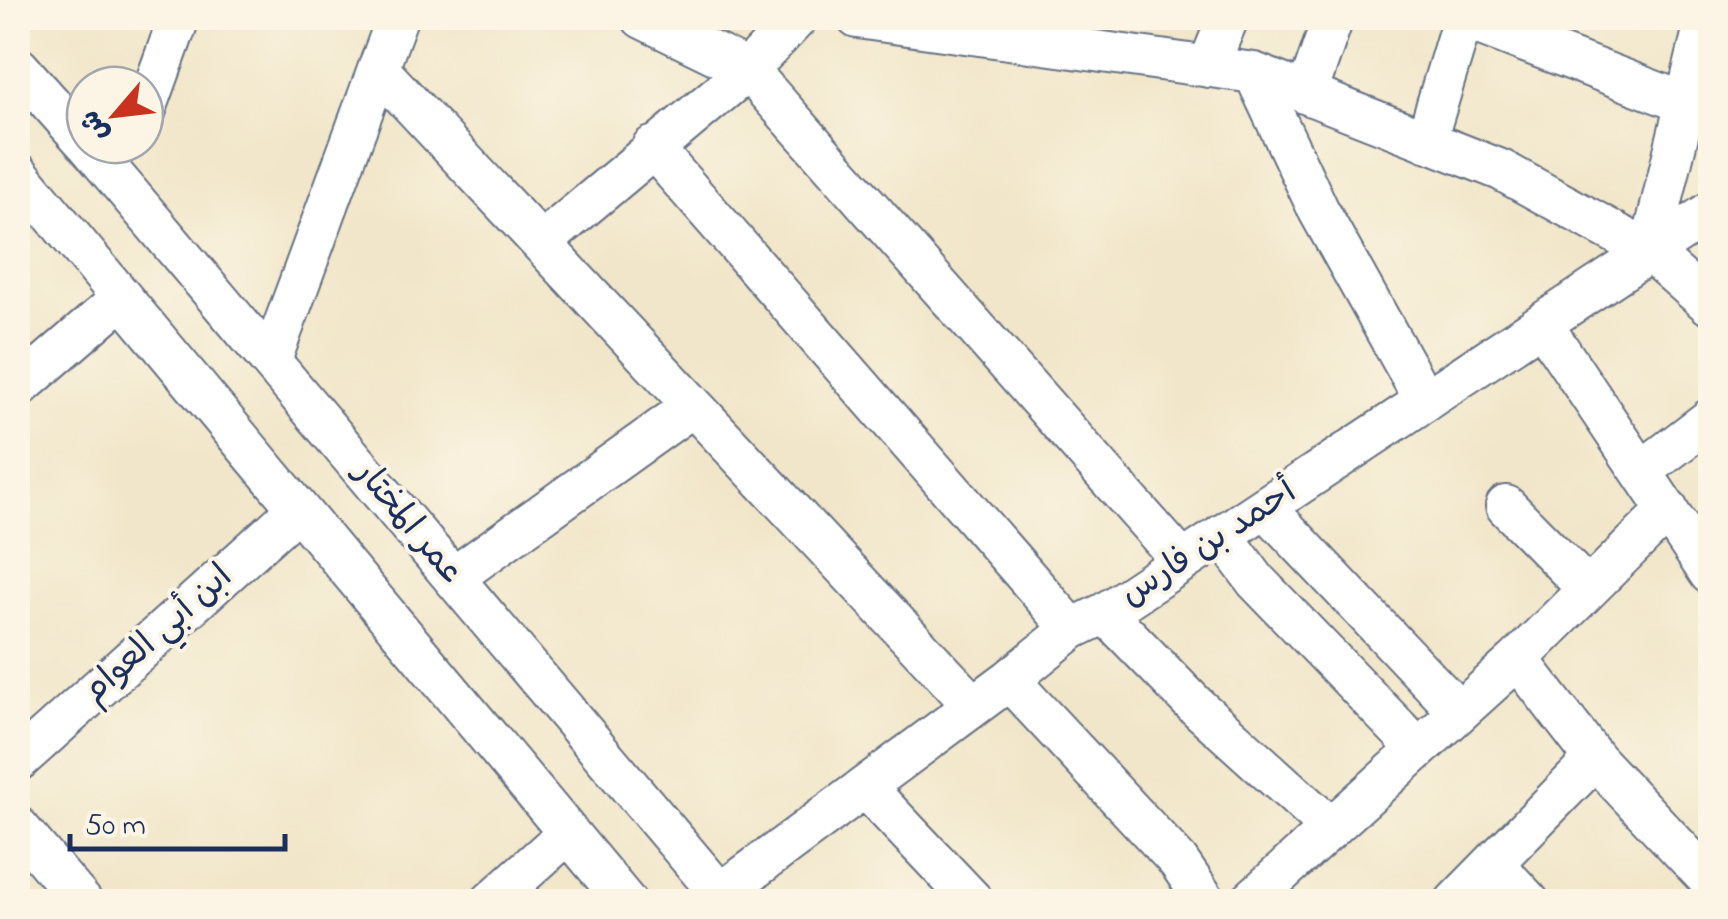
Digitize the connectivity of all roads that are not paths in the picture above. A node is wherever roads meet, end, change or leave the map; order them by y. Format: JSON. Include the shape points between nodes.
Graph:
{"nodes":[{"id":1,"x":180,"y":18,"type":"edge"},
{"id":2,"x":397,"y":18,"type":"edge"},
{"id":3,"x":642,"y":18,"type":"edge"},
{"id":4,"x":798,"y":18,"type":"edge"},
{"id":5,"x":858,"y":18,"type":"edge"},
{"id":6,"x":1228,"y":18,"type":"edge"},
{"id":7,"x":1333,"y":18,"type":"edge"},
{"id":8,"x":1706,"y":18,"type":"edge"},
{"id":9,"x":925,"y":23,"type":"edge"},
{"id":10,"x":1094,"y":34,"type":"edge"},
{"id":11,"x":162,"y":65,"type":"edge"},
{"id":12,"x":1208,"y":66,"type":"junction"},
{"id":13,"x":18,"y":67,"type":"edge"},
{"id":14,"x":378,"y":70,"type":"junction"},
{"id":15,"x":748,"y":70,"type":"junction"},
{"id":16,"x":1254,"y":73,"type":"junction"},
{"id":17,"x":1307,"y":93,"type":"junction"},
{"id":18,"x":1685,"y":103,"type":"junction"},
{"id":19,"x":65,"y":120,"type":"edge"},
{"id":20,"x":1426,"y":141,"type":"junction"},
{"id":21,"x":652,"y":147,"type":"junction"},
{"id":22,"x":127,"y":165,"type":"edge"},
{"id":23,"x":18,"y":173,"type":"edge"},
{"id":24,"x":1710,"y":212,"type":"edge"},
{"id":25,"x":541,"y":243,"type":"junction"},
{"id":26,"x":1650,"y":252,"type":"junction"},
{"id":27,"x":122,"y":298,"type":"junction"},
{"id":28,"x":1710,"y":306,"type":"edge"},
{"id":29,"x":1542,"y":324,"type":"junction"},
{"id":30,"x":271,"y":360,"type":"junction"},
{"id":31,"x":18,"y":388,"type":"edge"},
{"id":32,"x":1425,"y":400,"type":"junction"},
{"id":33,"x":693,"y":406,"type":"junction"},
{"id":34,"x":1710,"y":419,"type":"edge"},
{"id":35,"x":1642,"y":471,"type":"junction"},
{"id":36,"x":1506,"y":506,"type":"dead end"},
{"id":37,"x":1265,"y":507,"type":"junction"},
{"id":38,"x":298,"y":509,"type":"junction"},
{"id":39,"x":1668,"y":510,"type":"junction"},
{"id":40,"x":1222,"y":535,"type":"junction"},
{"id":41,"x":1182,"y":561,"type":"junction"},
{"id":42,"x":1710,"y":574,"type":"edge"},
{"id":43,"x":454,"y":578,"type":"junction"},
{"id":44,"x":1588,"y":589,"type":"junction"},
{"id":45,"x":1088,"y":621,"type":"junction"},
{"id":46,"x":1518,"y":658,"type":"junction"},
{"id":47,"x":1008,"y":680,"type":"junction"},
{"id":48,"x":974,"y":706,"type":"junction"},
{"id":49,"x":1458,"y":712,"type":"junction"},
{"id":50,"x":1418,"y":748,"type":"junction"},
{"id":51,"x":1596,"y":759,"type":"junction"},
{"id":52,"x":18,"y":760,"type":"edge"},
{"id":53,"x":864,"y":787,"type":"junction"},
{"id":54,"x":18,"y":827,"type":"edge"},
{"id":55,"x":1330,"y":828,"type":"junction"},
{"id":56,"x":568,"y":833,"type":"junction"},
{"id":57,"x":1494,"y":864,"type":"junction"},
{"id":58,"x":1710,"y":881,"type":"edge"},
{"id":59,"x":723,"y":898,"type":"edge"},
{"id":60,"x":82,"y":902,"type":"edge"},
{"id":61,"x":491,"y":902,"type":"edge"},
{"id":62,"x":626,"y":902,"type":"edge"},
{"id":63,"x":974,"y":902,"type":"edge"},
{"id":64,"x":1206,"y":902,"type":"edge"},
{"id":65,"x":1250,"y":902,"type":"edge"},
{"id":66,"x":1455,"y":902,"type":"edge"},
{"id":67,"x":1530,"y":902,"type":"edge"}],
"edges":[{"from":1,"to":11,"type":"street"},
{"from":2,"to":14,"type":"street"},
{"from":3,"to":15,"type":"street"},
{"from":4,"to":15,"type":"street"},
{"from":5,"to":9,"type":"street"},
{"from":6,"to":12,"type":"street"},
{"from":7,"to":17,"type":"street"},
{"from":8,"to":18,"type":"street"},
{"from":9,"to":10,"type":"street"},
{"from":10,"to":12,"type":"street"},
{"from":12,"to":16,"type":"street"},
{"from":13,"to":19,"type":"street","name":"عمر المختار"},
{"from":14,"to":25,"type":"street"},
{"from":14,"to":30,"type":"street"},
{"from":15,"to":21,"type":"street"},
{"from":15,"to":41,"type":"street"},
{"from":16,"to":17,"type":"street"},
{"from":16,"to":32,"type":"street","via":[[1319,211]]},
{"from":17,"to":20,"type":"street"},
{"from":18,"to":20,"type":"street","via":[[1463,18]]},
{"from":18,"to":26,"type":"street"},
{"from":20,"to":26,"type":"street","via":[[1501,170]]},
{"from":21,"to":25,"type":"street"},
{"from":21,"to":45,"type":"street"},
{"from":22,"to":30,"type":"street","name":"عمر المختار"},
{"from":23,"to":27,"type":"street"},
{"from":24,"to":26,"type":"street","name":"أحمد بن فارس"},
{"from":25,"to":33,"type":"street"},
{"from":26,"to":28,"type":"street"},
{"from":26,"to":29,"type":"street","name":"أحمد بن فارس"},
{"from":27,"to":31,"type":"street"},
{"from":27,"to":38,"type":"street"},
{"from":29,"to":32,"type":"street","name":"أحمد بن فارس"},
{"from":29,"to":35,"type":"street"},
{"from":30,"to":43,"type":"street","name":"عمر المختار"},
{"from":32,"to":37,"type":"street","name":"أحمد بن فارس"},
{"from":33,"to":43,"type":"street"},
{"from":33,"to":48,"type":"street"},
{"from":34,"to":35,"type":"street"},
{"from":35,"to":39,"type":"street"},
{"from":36,"to":44,"type":"street"},
{"from":37,"to":40,"type":"street","name":"أحمد بن فارس"},
{"from":37,"to":49,"type":"street"},
{"from":38,"to":52,"type":"street","name":"ابن أبي العوام"},
{"from":38,"to":56,"type":"street"},
{"from":39,"to":42,"type":"street"},
{"from":39,"to":44,"type":"street"},
{"from":40,"to":41,"type":"street","name":"أحمد بن فارس"},
{"from":40,"to":50,"type":"street","via":[[1256,581]]},
{"from":41,"to":45,"type":"street","name":"أحمد بن فارس"},
{"from":43,"to":59,"type":"street","name":"عمر المختار"},
{"from":44,"to":46,"type":"street"},
{"from":45,"to":47,"type":"street","name":"أحمد بن فارس"},
{"from":45,"to":55,"type":"street","via":[[1194,704]]},
{"from":46,"to":49,"type":"street"},
{"from":46,"to":51,"type":"street"},
{"from":47,"to":48,"type":"street","name":"أحمد بن فارس"},
{"from":47,"to":64,"type":"street","via":[[1178,861]]},
{"from":48,"to":53,"type":"street","name":"أحمد بن فارس"},
{"from":49,"to":50,"type":"street"},
{"from":50,"to":55,"type":"street"},
{"from":51,"to":57,"type":"street"},
{"from":51,"to":58,"type":"street"},
{"from":53,"to":59,"type":"street","name":"أحمد بن فارس"},
{"from":53,"to":63,"type":"street"},
{"from":54,"to":60,"type":"street"},
{"from":55,"to":65,"type":"street"},
{"from":56,"to":61,"type":"street"},
{"from":56,"to":62,"type":"street"},
{"from":57,"to":66,"type":"street"},
{"from":57,"to":67,"type":"street"}]}
